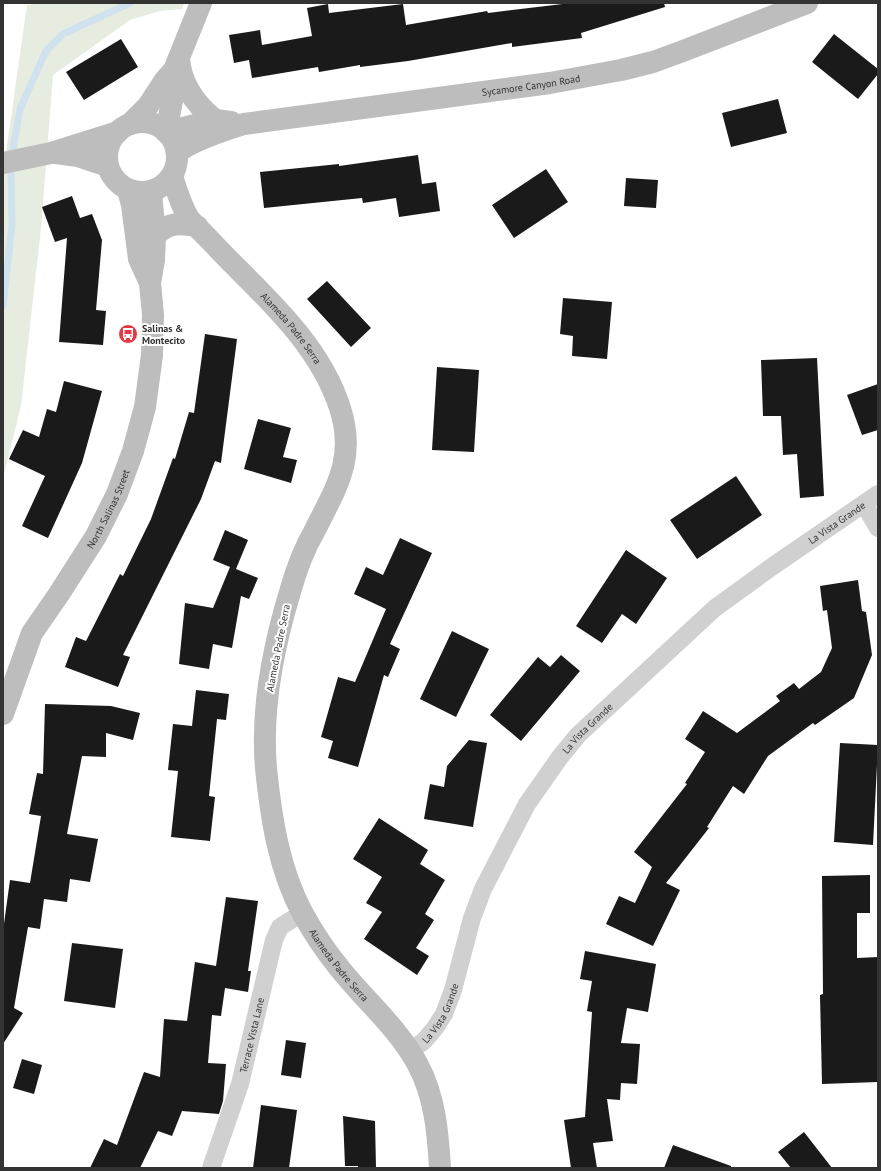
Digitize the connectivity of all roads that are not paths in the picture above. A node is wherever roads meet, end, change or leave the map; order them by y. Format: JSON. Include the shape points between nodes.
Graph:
{"nodes":[{"id":1,"x":201,"y":3,"type":"edge"},
{"id":2,"x":807,"y":3,"type":"edge"},
{"id":3,"x":176,"y":64,"type":"junction"},
{"id":4,"x":215,"y":120,"type":"junction"},
{"id":5,"x":244,"y":124,"type":"junction"},
{"id":6,"x":124,"y":128,"type":"junction"},
{"id":7,"x":167,"y":132,"type":"junction"},
{"id":8,"x":51,"y":153,"type":"junction"},
{"id":9,"x":177,"y":153,"type":"junction"},
{"id":10,"x":6,"y":162,"type":"edge"},
{"id":11,"x":108,"y":166,"type":"junction"},
{"id":12,"x":172,"y":176,"type":"junction"},
{"id":13,"x":128,"y":190,"type":"junction"},
{"id":14,"x":152,"y":191,"type":"junction"},
{"id":15,"x":193,"y":223,"type":"junction"},
{"id":16,"x":155,"y":236,"type":"junction"},
{"id":17,"x":150,"y":283,"type":"junction"},
{"id":18,"x":871,"y":499,"type":"edge"},
{"id":19,"x":878,"y":528,"type":"edge"},
{"id":20,"x":3,"y":714,"type":"edge"},
{"id":21,"x":302,"y":913,"type":"junction"},
{"id":22,"x":410,"y":1051,"type":"junction"},
{"id":23,"x":211,"y":1168,"type":"edge"},
{"id":24,"x":440,"y":1168,"type":"edge"}],
"edges":[{"from":1,"to":3,"type":"main road"},
{"from":2,"to":5,"type":"main road","name":"Sycamore Canyon Road","via":[[684,51],[621,70],[550,83]]},
{"from":3,"to":4,"type":"main road","via":[[187,89]]},
{"from":3,"to":6,"type":"main road","via":[[148,106]]},
{"from":3,"to":7,"type":"main road"},
{"from":4,"to":5,"type":"main road","name":"Sycamore Canyon Road"},
{"from":4,"to":7,"type":"main road","name":"Sycamore Canyon Road"},
{"from":5,"to":9,"type":"main road","name":"Sycamore Canyon Road","via":[[187,146]]},
{"from":6,"to":7,"type":"main road","via":[[147,123]]},
{"from":6,"to":8,"type":"main road","via":[[107,136]]},
{"from":6,"to":11,"type":"main road","via":[[112,139],[107,156]]},
{"from":7,"to":9,"type":"main road"},
{"from":8,"to":10,"type":"main road"},
{"from":8,"to":11,"type":"main road","via":[[78,156]]},
{"from":9,"to":12,"type":"main road","via":[[176,168]]},
{"from":11,"to":13,"type":"main road","via":[[115,180]]},
{"from":12,"to":14,"type":"main road"},
{"from":12,"to":15,"type":"main road","name":"Alameda Padre Serra"},
{"from":13,"to":14,"type":"main road"},
{"from":13,"to":17,"type":"main road","name":"North Salinas Street","via":[[139,259]]},
{"from":14,"to":15,"type":"main road","name":"Alameda Padre Serra","via":[[173,212]]},
{"from":14,"to":16,"type":"main road","name":"North Salinas Street"},
{"from":15,"to":16,"type":"main road","via":[[172,224],[164,227]]},
{"from":15,"to":21,"type":"main road","name":"Alameda Padre Serra","via":[[277,310],[318,362],[335,395],[346,435],[347,446],[342,473],[302,558],[289,593],[268,696],[266,764],[270,807],[290,887]]},
{"from":16,"to":17,"type":"main road","name":"North Salinas Street"},
{"from":17,"to":20,"type":"main road","name":"North Salinas Street","via":[[153,315],[152,355],[144,407],[133,451],[117,494],[96,536],[32,632]]},
{"from":18,"to":19,"type":"street"},
{"from":18,"to":22,"type":"street","name":"La Vista Grande","via":[[715,608],[578,735],[528,804],[483,889],[444,1014],[424,1041]]},
{"from":21,"to":22,"type":"main road","name":"Alameda Padre Serra","via":[[337,965]]},
{"from":21,"to":23,"type":"street","name":"Terrace Vista Lane","via":[[280,927],[274,940],[240,1084]]},
{"from":22,"to":24,"type":"main road","name":"Alameda Padre Serra","via":[[419,1066],[431,1100]]}]}
